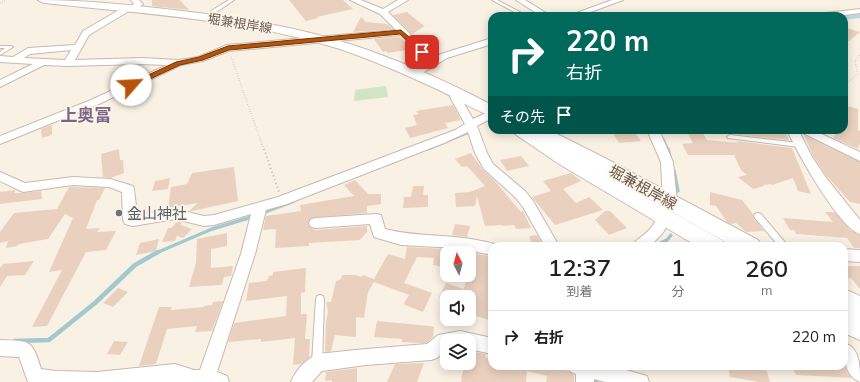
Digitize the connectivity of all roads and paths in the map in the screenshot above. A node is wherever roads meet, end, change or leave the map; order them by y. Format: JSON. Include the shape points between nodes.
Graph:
{"nodes":[{"id":1,"x":6,"y":0,"type":"edge"},
{"id":2,"x":44,"y":0,"type":"edge"},
{"id":3,"x":232,"y":0,"type":"edge"},
{"id":4,"x":354,"y":0,"type":"edge"},
{"id":5,"x":404,"y":0,"type":"edge"},
{"id":6,"x":494,"y":0,"type":"edge"},
{"id":7,"x":520,"y":0,"type":"edge"},
{"id":8,"x":619,"y":0,"type":"edge"},
{"id":9,"x":0,"y":3,"type":"edge"},
{"id":10,"x":131,"y":6,"type":"edge"},
{"id":11,"x":860,"y":11,"type":"edge"},
{"id":12,"x":213,"y":12,"type":"dead end"},
{"id":13,"x":383,"y":12,"type":"junction"},
{"id":14,"x":517,"y":12,"type":"edge"},
{"id":15,"x":540,"y":12,"type":"edge"},
{"id":16,"x":584,"y":12,"type":"edge"},
{"id":17,"x":848,"y":12,"type":"edge"},
{"id":18,"x":401,"y":32,"type":"junction"},
{"id":19,"x":321,"y":40,"type":"junction"},
{"id":20,"x":488,"y":42,"type":"edge"},
{"id":21,"x":0,"y":47,"type":"edge"},
{"id":22,"x":78,"y":47,"type":"junction"},
{"id":23,"x":228,"y":48,"type":"junction"},
{"id":24,"x":0,"y":54,"type":"edge"},
{"id":25,"x":860,"y":54,"type":"edge"},
{"id":26,"x":0,"y":59,"type":"edge"},
{"id":27,"x":13,"y":61,"type":"junction"},
{"id":28,"x":433,"y":62,"type":"junction"},
{"id":29,"x":43,"y":63,"type":"junction"},
{"id":30,"x":68,"y":63,"type":"junction"},
{"id":31,"x":178,"y":63,"type":"junction"},
{"id":32,"x":416,"y":74,"type":"junction"},
{"id":33,"x":848,"y":82,"type":"edge"},
{"id":34,"x":0,"y":84,"type":"edge"},
{"id":35,"x":457,"y":92,"type":"junction"},
{"id":36,"x":488,"y":110,"type":"edge"},
{"id":37,"x":488,"y":115,"type":"edge"},
{"id":38,"x":473,"y":128,"type":"junction"},
{"id":39,"x":528,"y":134,"type":"edge"},
{"id":40,"x":529,"y":134,"type":"edge"},
{"id":41,"x":542,"y":134,"type":"edge"},
{"id":42,"x":543,"y":134,"type":"edge"},
{"id":43,"x":655,"y":134,"type":"edge"},
{"id":44,"x":794,"y":134,"type":"edge"},
{"id":45,"x":826,"y":134,"type":"edge"},
{"id":46,"x":730,"y":137,"type":"dead end"},
{"id":47,"x":0,"y":140,"type":"edge"},
{"id":48,"x":799,"y":146,"type":"junction"},
{"id":49,"x":860,"y":157,"type":"edge"},
{"id":50,"x":0,"y":176,"type":"edge"},
{"id":51,"x":282,"y":201,"type":"junction"},
{"id":52,"x":667,"y":210,"type":"junction"},
{"id":53,"x":259,"y":212,"type":"junction"},
{"id":54,"x":758,"y":216,"type":"dead end"},
{"id":55,"x":316,"y":223,"type":"dead end"},
{"id":56,"x":860,"y":229,"type":"edge"},
{"id":57,"x":550,"y":242,"type":"edge"},
{"id":58,"x":646,"y":242,"type":"edge"},
{"id":59,"x":709,"y":242,"type":"edge"},
{"id":60,"x":719,"y":242,"type":"edge"},
{"id":61,"x":730,"y":242,"type":"edge"},
{"id":62,"x":741,"y":242,"type":"edge"},
{"id":63,"x":781,"y":242,"type":"edge"},
{"id":64,"x":488,"y":248,"type":"edge"},
{"id":65,"x":848,"y":255,"type":"edge"},
{"id":66,"x":860,"y":256,"type":"edge"},
{"id":67,"x":320,"y":299,"type":"dead end"},
{"id":68,"x":848,"y":300,"type":"edge"},
{"id":69,"x":860,"y":307,"type":"edge"},
{"id":70,"x":848,"y":322,"type":"edge"},
{"id":71,"x":860,"y":329,"type":"edge"},
{"id":72,"x":488,"y":345,"type":"edge"},
{"id":73,"x":0,"y":348,"type":"edge"},
{"id":74,"x":848,"y":354,"type":"edge"},
{"id":75,"x":317,"y":364,"type":"junction"},
{"id":76,"x":586,"y":371,"type":"edge"},
{"id":77,"x":860,"y":373,"type":"edge"},
{"id":78,"x":203,"y":380,"type":"edge"},
{"id":79,"x":300,"y":382,"type":"edge"},
{"id":80,"x":640,"y":382,"type":"edge"}],
"edges":[{"from":1,"to":9,"type":"path"},
{"from":2,"to":10,"type":"main road","name":"堀兼根岸線"},
{"from":3,"to":12,"type":"lane"},
{"from":4,"to":13,"type":"street"},
{"from":5,"to":13,"type":"street"},
{"from":6,"to":14,"type":"lane"},
{"from":7,"to":15,"type":"street"},
{"from":8,"to":16,"type":"street"},
{"from":10,"to":19,"type":"main road","name":"堀兼根岸線","via":[[234,21]]},
{"from":10,"to":22,"type":"street","via":[[86,33]]},
{"from":11,"to":17,"type":"street"},
{"from":13,"to":18,"type":"street"},
{"from":18,"to":19,"type":"street"},
{"from":18,"to":28,"type":"street"},
{"from":19,"to":23,"type":"street"},
{"from":19,"to":32,"type":"main road","name":"堀兼根岸線"},
{"from":20,"to":28,"type":"street"},
{"from":21,"to":24,"type":"lane","via":[[11,47]]},
{"from":22,"to":27,"type":"street","via":[[28,51]]},
{"from":22,"to":30,"type":"street"},
{"from":23,"to":31,"type":"street","via":[[200,59]]},
{"from":23,"to":51,"type":"path"},
{"from":25,"to":33,"type":"path","via":[[855,61],[858,74]]},
{"from":26,"to":27,"type":"street"},
{"from":27,"to":29,"type":"street"},
{"from":28,"to":32,"type":"street"},
{"from":29,"to":30,"type":"street"},
{"from":29,"to":34,"type":"street"},
{"from":30,"to":31,"type":"street"},
{"from":31,"to":47,"type":"street","via":[[96,102]]},
{"from":32,"to":35,"type":"main road","name":"堀兼根岸線"},
{"from":35,"to":36,"type":"main road","name":"堀兼根岸線"},
{"from":35,"to":38,"type":"street","via":[[455,97]]},
{"from":37,"to":38,"type":"street"},
{"from":38,"to":51,"type":"street"},
{"from":38,"to":57,"type":"street","via":[[480,153],[488,166],[520,194]]},
{"from":39,"to":52,"type":"main road","name":"堀兼根岸線","via":[[565,160]]},
{"from":40,"to":60,"type":"main road","name":"堀兼根岸線"},
{"from":41,"to":61,"type":"main road","name":"堀兼根岸線"},
{"from":42,"to":52,"type":"main road","name":"堀兼根岸線","via":[[593,160]]},
{"from":43,"to":52,"type":"street","via":[[667,162]]},
{"from":44,"to":48,"type":"street"},
{"from":45,"to":49,"type":"street"},
{"from":46,"to":48,"type":"lane"},
{"from":48,"to":56,"type":"street","via":[[838,206]]},
{"from":50,"to":53,"type":"street","via":[[23,188],[73,181],[124,186],[128,189],[130,220],[133,221],[175,214],[204,221]]},
{"from":51,"to":53,"type":"street"},
{"from":52,"to":58,"type":"street","via":[[659,229]]},
{"from":52,"to":59,"type":"main road","name":"堀兼根岸線"},
{"from":52,"to":62,"type":"main road","name":"堀兼根岸線"},
{"from":53,"to":78,"type":"street","via":[[248,254]]},
{"from":54,"to":63,"type":"lane"},
{"from":55,"to":64,"type":"street","via":[[376,219],[379,233],[401,239],[457,242]]},
{"from":65,"to":66,"type":"street"},
{"from":67,"to":75,"type":"lane"},
{"from":68,"to":69,"type":"main road"},
{"from":70,"to":71,"type":"main road"},
{"from":72,"to":75,"type":"street","via":[[460,339],[444,341],[431,352]]},
{"from":73,"to":78,"type":"street","via":[[23,349],[28,355],[35,377],[97,381],[175,372]]},
{"from":74,"to":77,"type":"street"},
{"from":75,"to":79,"type":"street"},
{"from":76,"to":80,"type":"street"}]}
